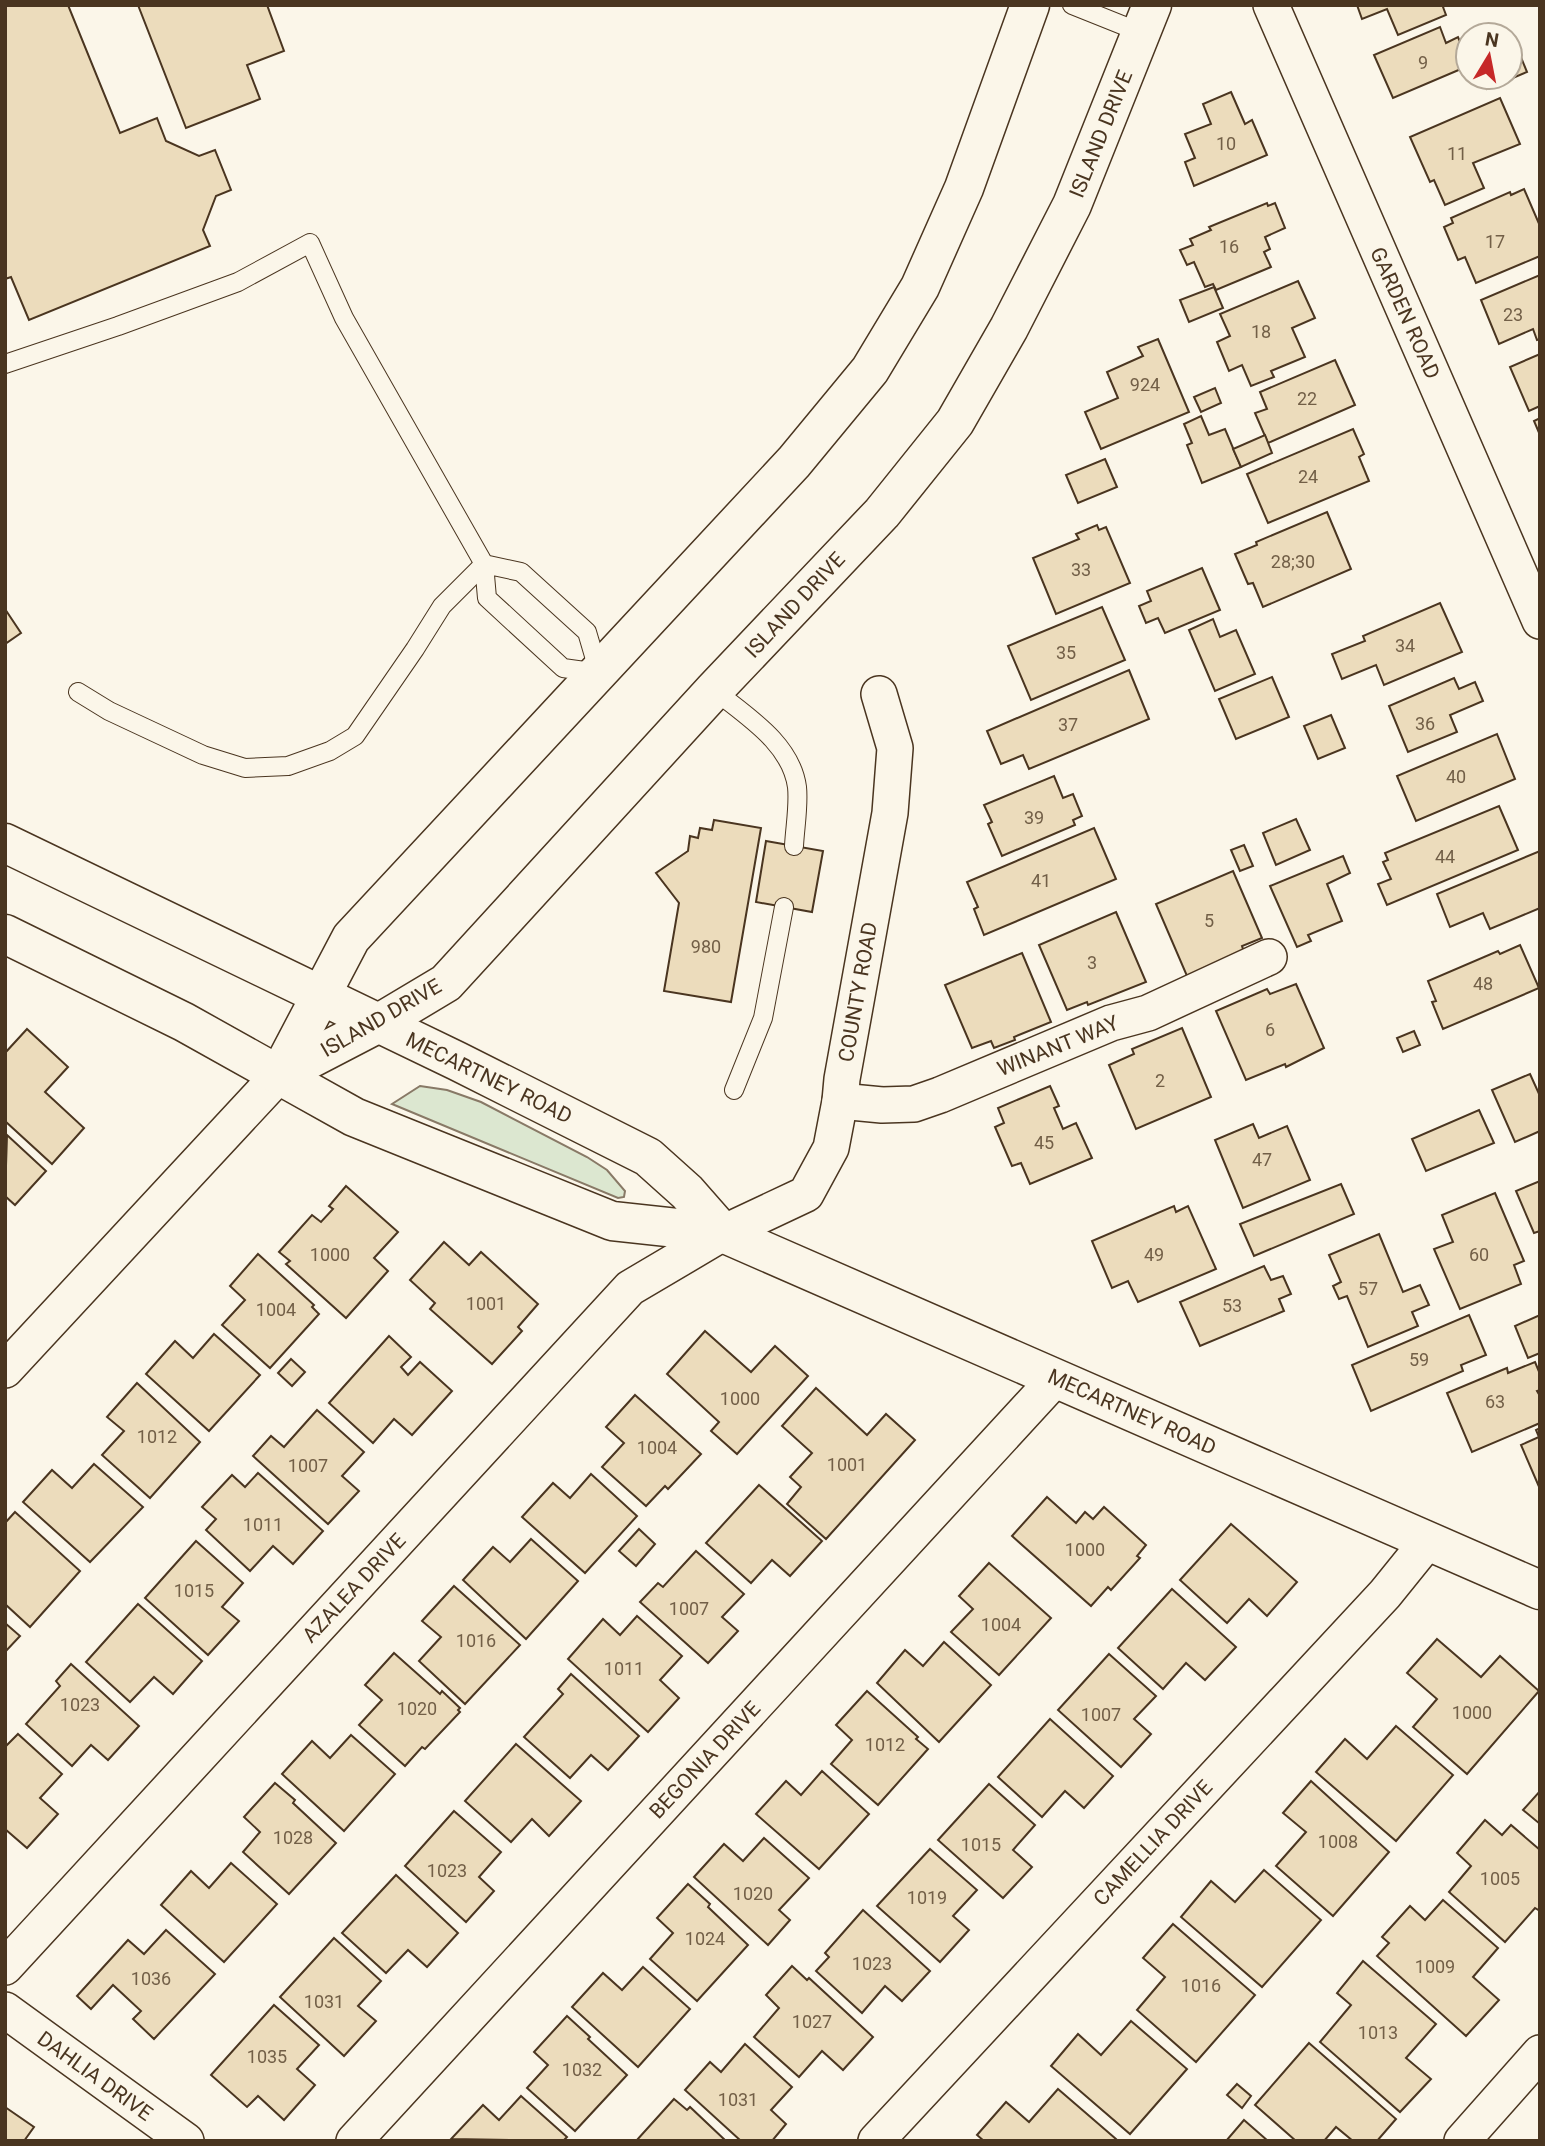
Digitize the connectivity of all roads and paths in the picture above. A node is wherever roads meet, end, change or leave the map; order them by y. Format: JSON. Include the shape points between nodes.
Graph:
{"nodes":[{"id":1,"x":1030,"y":5,"type":"edge"},
{"id":2,"x":1072,"y":5,"type":"edge"},
{"id":3,"x":1271,"y":5,"type":"edge"},
{"id":4,"x":1147,"y":19,"type":"edge"},
{"id":5,"x":5,"y":364,"type":"edge"},
{"id":6,"x":484,"y":565,"type":"junction"},
{"id":7,"x":1540,"y":621,"type":"edge"},
{"id":8,"x":599,"y":673,"type":"junction"},
{"id":9,"x":715,"y":690,"type":"junction"},
{"id":10,"x":78,"y":692,"type":"dead end"},
{"id":11,"x":879,"y":694,"type":"dead end"},
{"id":12,"x":5,"y":843,"type":"edge"},
{"id":13,"x":794,"y":846,"type":"dead end"},
{"id":14,"x":784,"y":907,"type":"dead end"},
{"id":15,"x":5,"y":934,"type":"edge"},
{"id":16,"x":1269,"y":957,"type":"dead end"},
{"id":17,"x":321,"y":995,"type":"junction"},
{"id":18,"x":379,"y":1023,"type":"junction"},
{"id":19,"x":279,"y":1075,"type":"junction"},
{"id":20,"x":734,"y":1090,"type":"dead end"},
{"id":21,"x":840,"y":1101,"type":"junction"},
{"id":22,"x":723,"y":1234,"type":"junction"},
{"id":23,"x":5,"y":1370,"type":"edge"},
{"id":24,"x":1056,"y":1378,"type":"junction"},
{"id":25,"x":1427,"y":1542,"type":"junction"},
{"id":26,"x":1540,"y":1590,"type":"edge"},
{"id":27,"x":5,"y":1967,"type":"edge"},
{"id":28,"x":5,"y":2010,"type":"edge"},
{"id":29,"x":1540,"y":2053,"type":"edge"},
{"id":30,"x":186,"y":2141,"type":"edge"},
{"id":31,"x":354,"y":2141,"type":"edge"},
{"id":32,"x":876,"y":2141,"type":"edge"},
{"id":33,"x":1462,"y":2141,"type":"edge"}],
"edges":[{"from":1,"to":8,"type":"main road","name":"ISLAND DRIVE","via":[[964,188],[920,287],[870,370],[794,463]]},
{"from":2,"to":4,"type":"lane"},
{"from":3,"to":7,"type":"street","name":"GARDEN ROAD"},
{"from":4,"to":9,"type":"main road","name":"ISLAND DRIVE","via":[[1072,205],[956,422],[882,513]]},
{"from":5,"to":6,"type":"lane","via":[[238,282],[310,243],[344,318]]},
{"from":6,"to":8,"type":"lane","via":[[521,572],[587,632]]},
{"from":6,"to":8,"type":"lane","via":[[487,598],[563,668]]},
{"from":6,"to":10,"type":"lane","via":[[442,606],[355,737],[288,766],[245,768],[203,755]]},
{"from":8,"to":17,"type":"main road","name":"ISLAND DRIVE","via":[[351,938]]},
{"from":9,"to":13,"type":"lane","via":[[769,735],[787,757],[797,786]]},
{"from":9,"to":18,"type":"main road","name":"ISLAND DRIVE","via":[[446,983]]},
{"from":11,"to":21,"type":"street","name":"COUNTY ROAD","via":[[895,748],[890,813]]},
{"from":12,"to":17,"type":"main road","name":"MECARTNEY ROAD"},
{"from":14,"to":20,"type":"lane","via":[[763,1018]]},
{"from":15,"to":19,"type":"main road","name":"MECARTNEY ROAD","via":[[184,1022]]},
{"from":16,"to":21,"type":"street","name":"WINANT WAY","via":[[1147,1013],[1111,1023],[914,1104]]},
{"from":17,"to":18,"type":"main road","name":"MECARTNEY ROAD"},
{"from":17,"to":19,"type":"main road","name":"ISLAND DRIVE"},
{"from":18,"to":19,"type":"main road","name":"ISLAND DRIVE"},
{"from":18,"to":22,"type":"main road","name":"MECARTNEY ROAD","via":[[648,1157],[687,1192]]},
{"from":19,"to":22,"type":"main road","name":"MECARTNEY ROAD","via":[[354,1117],[612,1221]]},
{"from":19,"to":23,"type":"street","name":"ISLAND DRIVE"},
{"from":21,"to":22,"type":"street","name":"COUNTY ROAD","via":[[831,1148],[806,1194]]},
{"from":22,"to":24,"type":"main road","name":"MECARTNEY ROAD"},
{"from":22,"to":27,"type":"street","name":"AZALEA DRIVE","via":[[630,1288]]},
{"from":24,"to":25,"type":"main road","name":"MECARTNEY ROAD"},
{"from":24,"to":31,"type":"street","name":"BEGONIA DRIVE"},
{"from":25,"to":26,"type":"main road","name":"MECARTNEY ROAD"},
{"from":25,"to":32,"type":"street","name":"CAMELLIA DRIVE","via":[[1385,1594]]},
{"from":28,"to":30,"type":"street","name":"DAHLIA DRIVE"},
{"from":29,"to":33,"type":"street"}]}
